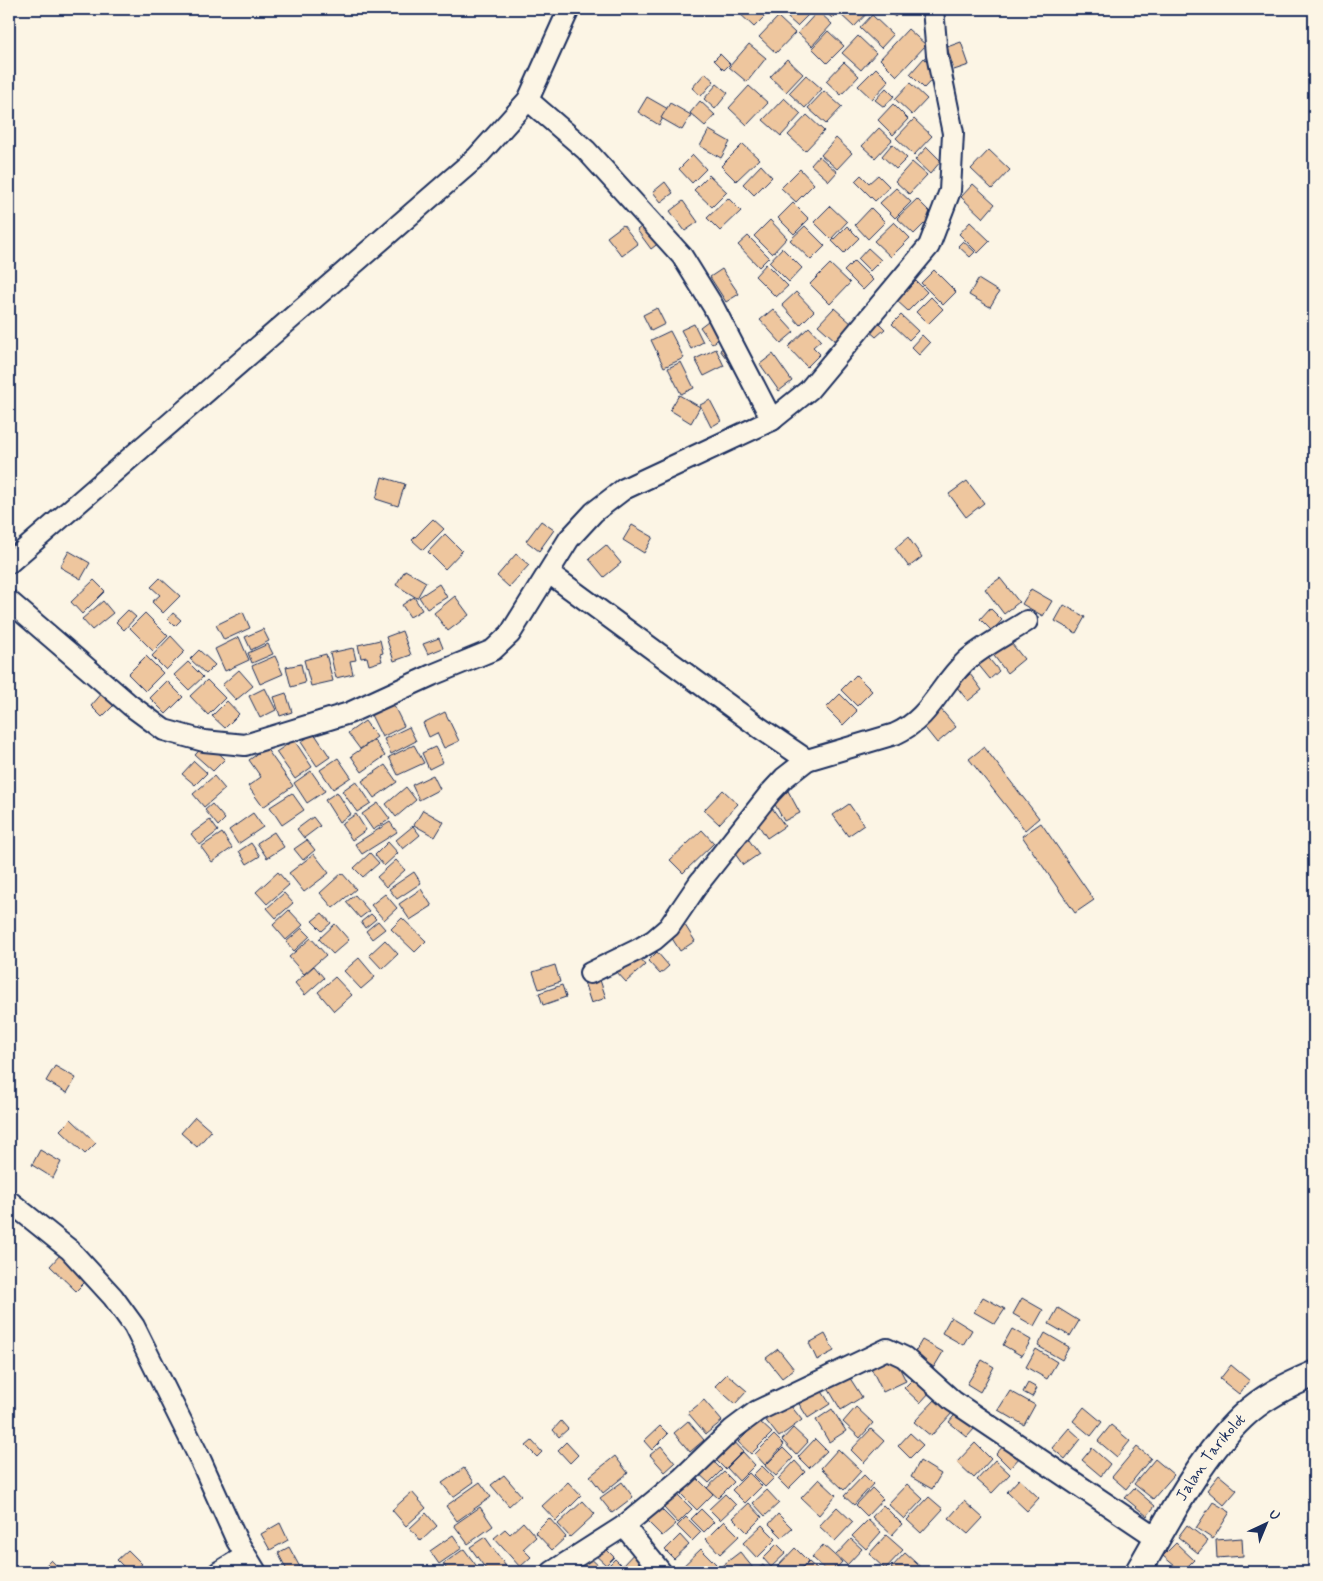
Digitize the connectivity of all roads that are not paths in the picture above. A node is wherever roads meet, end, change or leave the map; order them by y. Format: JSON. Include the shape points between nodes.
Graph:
{"nodes":[{"id":1,"x":570,"y":9,"type":"edge"},
{"id":2,"x":933,"y":9,"type":"edge"},
{"id":3,"x":528,"y":100,"type":"junction"},
{"id":4,"x":772,"y":420,"type":"junction"},
{"id":5,"x":9,"y":563,"type":"edge"},
{"id":6,"x":549,"y":573,"type":"junction"},
{"id":7,"x":9,"y":601,"type":"edge"},
{"id":8,"x":1027,"y":621,"type":"dead end"},
{"id":9,"x":807,"y":760,"type":"junction"},
{"id":10,"x":590,"y":973,"type":"dead end"},
{"id":11,"x":9,"y":1201,"type":"edge"},
{"id":12,"x":1314,"y":1374,"type":"edge"},
{"id":13,"x":624,"y":1526,"type":"junction"},
{"id":14,"x":1157,"y":1538,"type":"junction"},
{"id":15,"x":250,"y":1564,"type":"edge"},
{"id":16,"x":219,"y":1572,"type":"edge"},
{"id":17,"x":552,"y":1572,"type":"edge"},
{"id":18,"x":661,"y":1572,"type":"edge"},
{"id":19,"x":1138,"y":1572,"type":"edge"}],
"edges":[{"from":1,"to":3,"type":"street"},
{"from":2,"to":4,"type":"street","via":[[937,55],[953,133],[950,192],[929,246],[809,390]]},
{"from":3,"to":4,"type":"street","via":[[586,150],[682,256],[717,314]]},
{"from":3,"to":5,"type":"street","via":[[477,157]]},
{"from":4,"to":6,"type":"street","via":[[624,489],[594,512],[569,539]]},
{"from":6,"to":7,"type":"street","via":[[510,634],[493,650],[349,713],[245,745],[204,741],[164,730],[130,705]]},
{"from":6,"to":9,"type":"street"},
{"from":8,"to":9,"type":"street","via":[[968,660],[948,679],[927,711],[908,728]]},
{"from":9,"to":10,"type":"street","via":[[770,793],[699,883],[669,927],[637,950]]},
{"from":11,"to":15,"type":"street","via":[[70,1250],[113,1297],[134,1326]]},
{"from":12,"to":14,"type":"street","name":"Jalan Tarikolot","via":[[1280,1389],[1242,1417],[1202,1467]]},
{"from":13,"to":14,"type":"street","via":[[757,1411],[887,1349],[904,1357],[953,1401]]},
{"from":13,"to":17,"type":"street"},
{"from":13,"to":18,"type":"street"},
{"from":14,"to":19,"type":"street","name":"Jalan Tarikolot"},
{"from":15,"to":16,"type":"street"}]}
